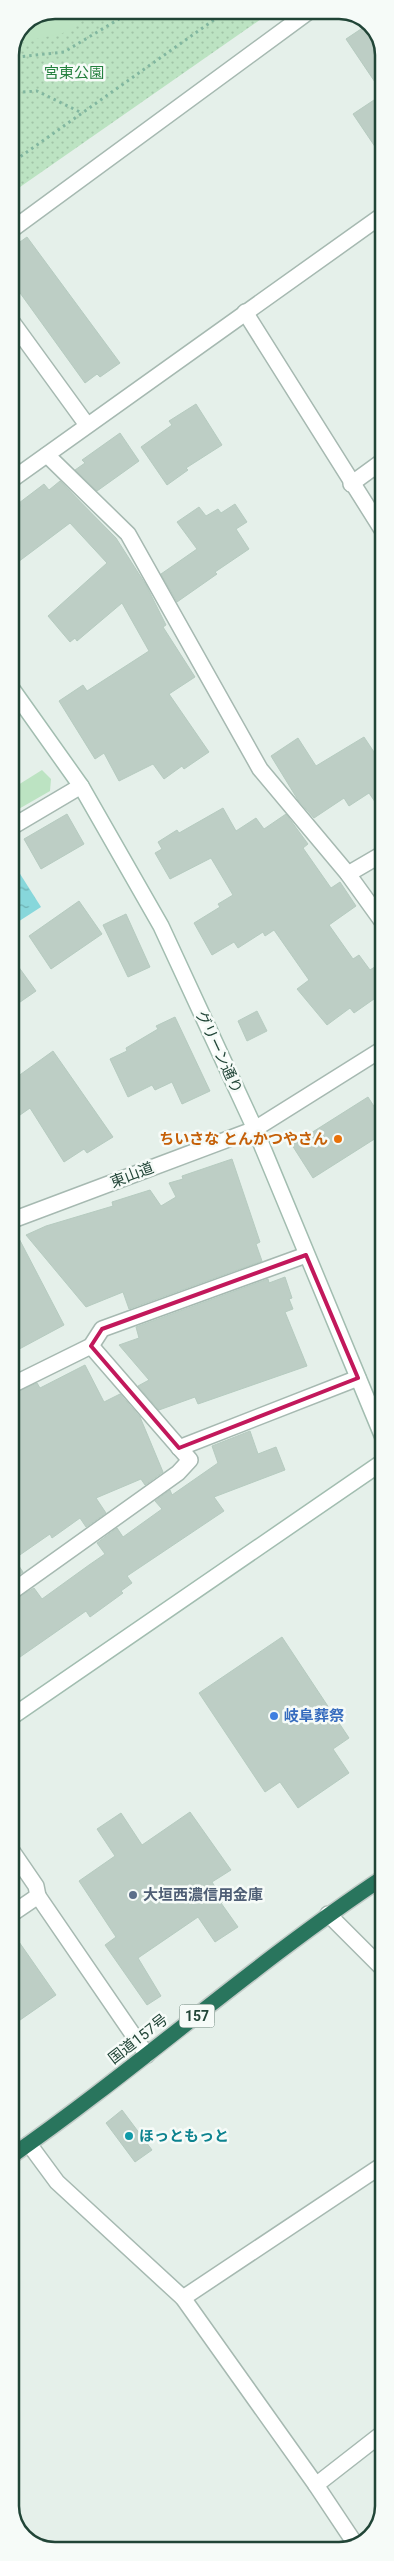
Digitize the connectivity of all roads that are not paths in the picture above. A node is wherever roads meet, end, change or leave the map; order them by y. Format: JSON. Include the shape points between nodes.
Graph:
{"nodes":[{"id":1,"x":298,"y":19,"type":"edge"},
{"id":2,"x":375,"y":220,"type":"edge"},
{"id":3,"x":19,"y":224,"type":"edge"},
{"id":4,"x":245,"y":312,"type":"junction"},
{"id":5,"x":19,"y":331,"type":"edge"},
{"id":6,"x":87,"y":425,"type":"junction"},
{"id":7,"x":47,"y":455,"type":"junction"},
{"id":8,"x":375,"y":467,"type":"edge"},
{"id":9,"x":19,"y":475,"type":"edge"},
{"id":10,"x":351,"y":484,"type":"junction"},
{"id":11,"x":375,"y":520,"type":"edge"},
{"id":12,"x":19,"y":699,"type":"edge"},
{"id":13,"x":81,"y":786,"type":"junction"},
{"id":14,"x":19,"y":823,"type":"edge"},
{"id":15,"x":375,"y":858,"type":"edge"},
{"id":16,"x":348,"y":874,"type":"junction"},
{"id":17,"x":375,"y":912,"type":"edge"},
{"id":18,"x":375,"y":1054,"type":"edge"},
{"id":19,"x":254,"y":1129,"type":"junction"},
{"id":20,"x":19,"y":1218,"type":"edge"},
{"id":21,"x":306,"y":1255,"type":"junction"},
{"id":22,"x":91,"y":1346,"type":"junction"},
{"id":23,"x":358,"y":1378,"type":"junction"},
{"id":24,"x":19,"y":1382,"type":"edge"},
{"id":25,"x":375,"y":1419,"type":"edge"},
{"id":26,"x":179,"y":1448,"type":"junction"},
{"id":27,"x":375,"y":1467,"type":"edge"},
{"id":28,"x":19,"y":1586,"type":"edge"},
{"id":29,"x":19,"y":1712,"type":"edge"},
{"id":30,"x":19,"y":1861,"type":"edge"},
{"id":31,"x":375,"y":1883,"type":"edge"},
{"id":32,"x":38,"y":1896,"type":"junction"},
{"id":33,"x":19,"y":1909,"type":"edge"},
{"id":34,"x":328,"y":1914,"type":"junction"},
{"id":35,"x":375,"y":1961,"type":"edge"},
{"id":36,"x":147,"y":2055,"type":"junction"},
{"id":37,"x":29,"y":2144,"type":"junction"},
{"id":38,"x":19,"y":2151,"type":"edge"},
{"id":39,"x":375,"y":2170,"type":"edge"},
{"id":40,"x":183,"y":2298,"type":"junction"},
{"id":41,"x":375,"y":2439,"type":"edge"},
{"id":42,"x":316,"y":2485,"type":"junction"},
{"id":43,"x":352,"y":2539,"type":"edge"}],
"edges":[{"from":1,"to":3,"type":"street"},
{"from":2,"to":4,"type":"street"},
{"from":4,"to":6,"type":"street"},
{"from":4,"to":10,"type":"street"},
{"from":5,"to":6,"type":"street"},
{"from":6,"to":7,"type":"street"},
{"from":7,"to":9,"type":"street"},
{"from":7,"to":16,"type":"street","via":[[128,534],[260,769]]},
{"from":8,"to":10,"type":"street"},
{"from":10,"to":11,"type":"street"},
{"from":12,"to":13,"type":"street","name":"グリーン通り"},
{"from":13,"to":14,"type":"street"},
{"from":13,"to":19,"type":"street","name":"グリーン通り","via":[[161,926]]},
{"from":15,"to":16,"type":"street"},
{"from":16,"to":17,"type":"street"},
{"from":18,"to":19,"type":"street","name":"東山道"},
{"from":19,"to":20,"type":"street","name":"東山道"},
{"from":19,"to":21,"type":"street","name":"グリーン通り"},
{"from":21,"to":22,"type":"street","via":[[102,1329]]},
{"from":21,"to":23,"type":"street","name":"グリーン通り"},
{"from":22,"to":24,"type":"street"},
{"from":22,"to":26,"type":"street"},
{"from":23,"to":25,"type":"street","name":"グリーン通り"},
{"from":23,"to":26,"type":"street"},
{"from":26,"to":28,"type":"street","via":[[190,1460],[178,1473]]},
{"from":27,"to":29,"type":"street"},
{"from":30,"to":32,"type":"street","via":[[36,1886]]},
{"from":31,"to":34,"type":"highway","name":"国道157号","number":"157"},
{"from":32,"to":33,"type":"street"},
{"from":32,"to":36,"type":"street"},
{"from":34,"to":35,"type":"street"},
{"from":34,"to":36,"type":"highway","name":"国道157号","number":"157"},
{"from":36,"to":37,"type":"highway","name":"国道157号","number":"157"},
{"from":37,"to":38,"type":"highway","name":"国道157号","number":"157"},
{"from":37,"to":40,"type":"street","via":[[58,2182]]},
{"from":39,"to":40,"type":"street"},
{"from":40,"to":42,"type":"street"},
{"from":41,"to":42,"type":"street"},
{"from":42,"to":43,"type":"street"}]}
